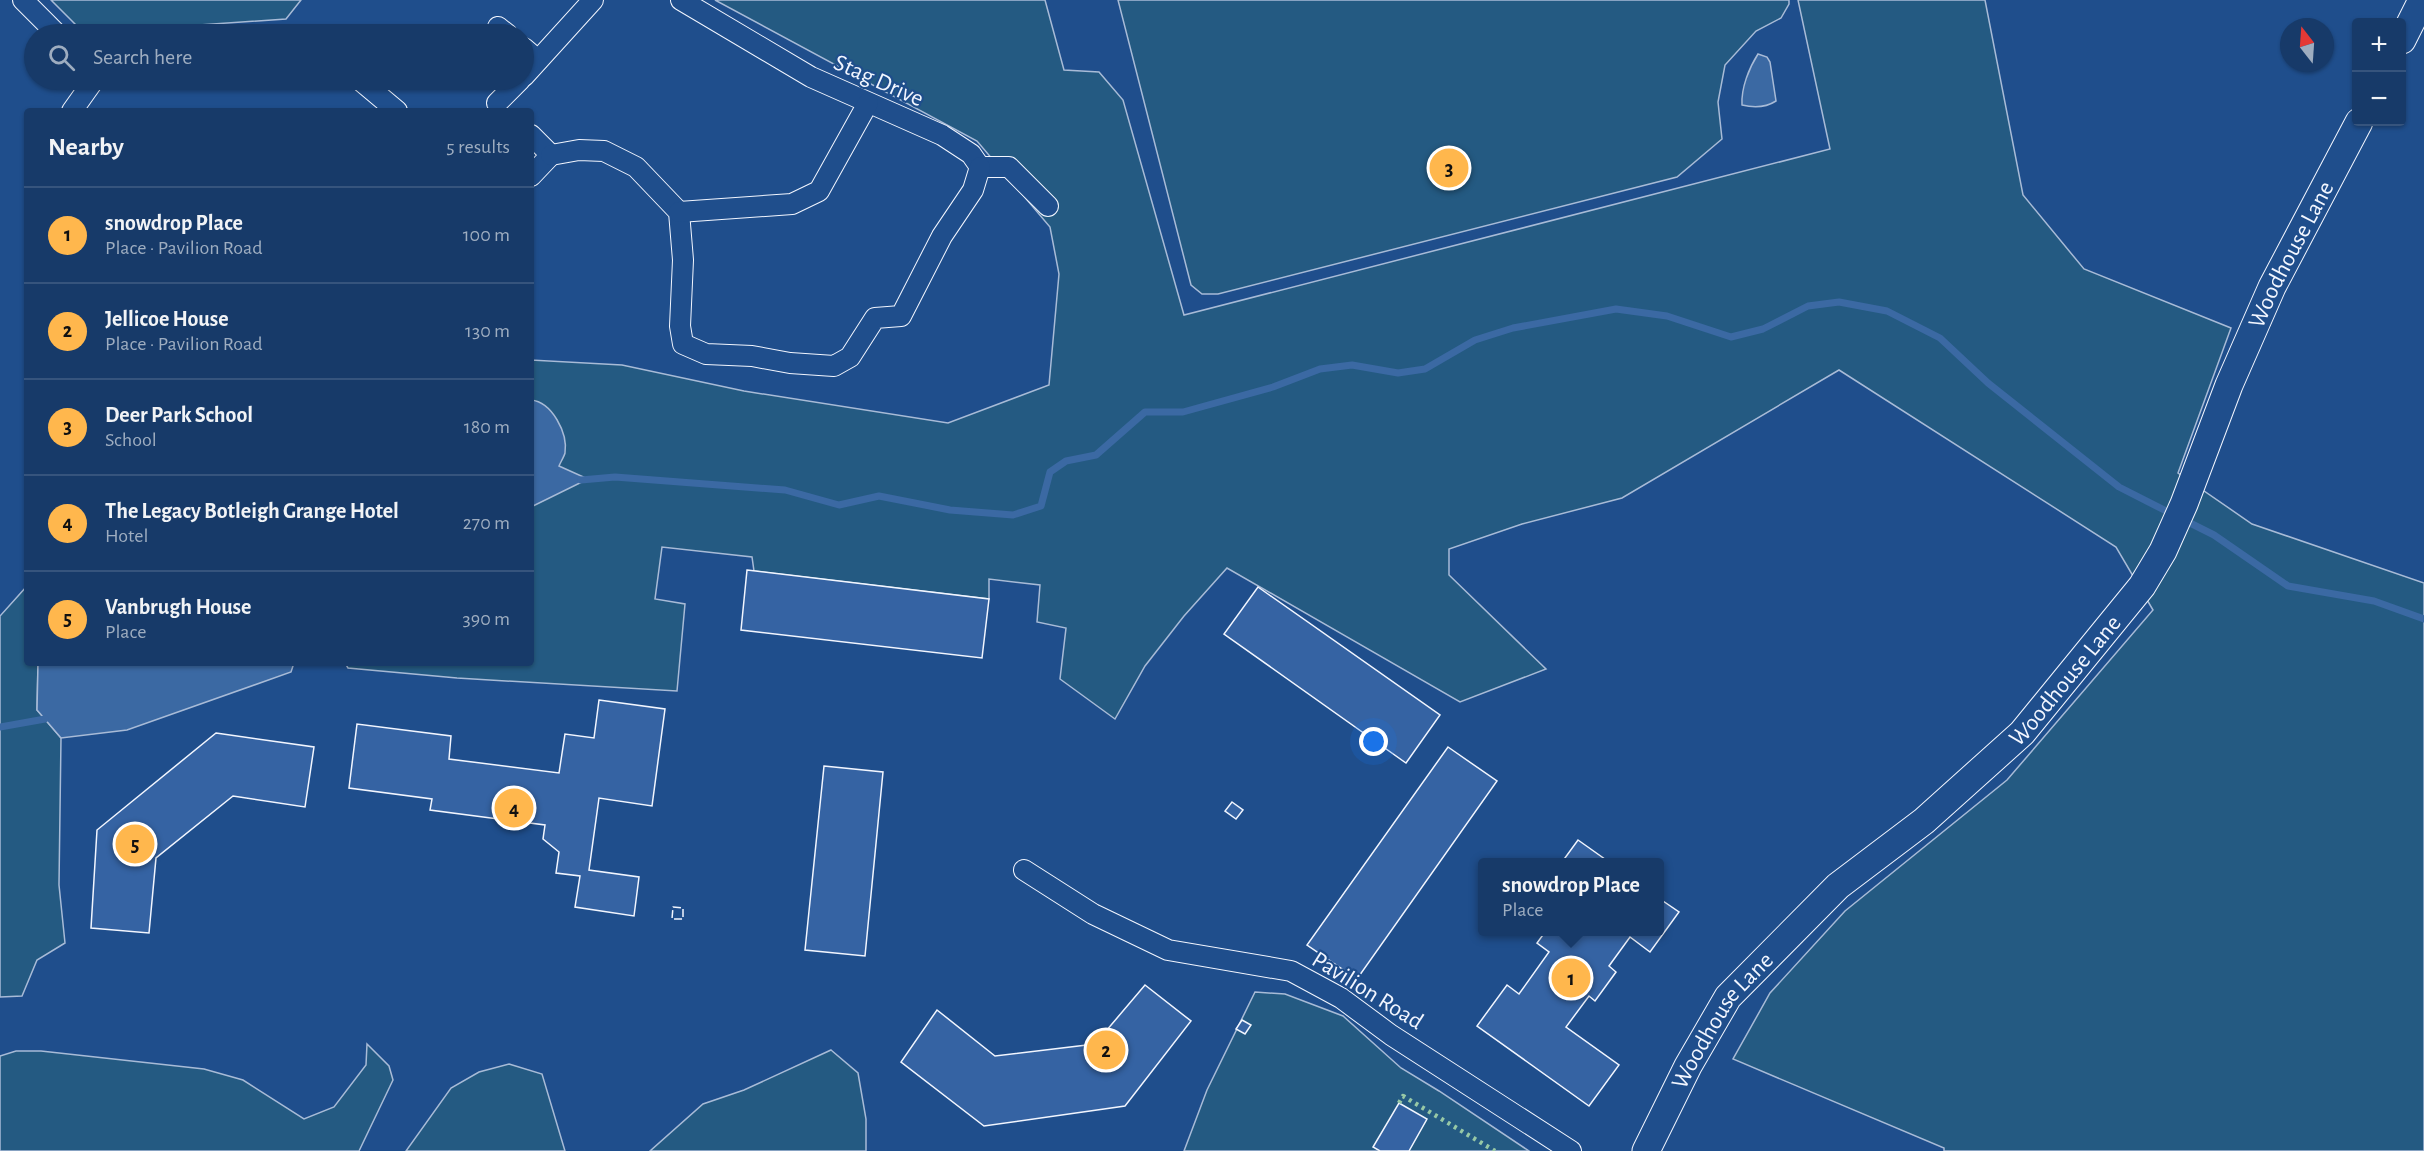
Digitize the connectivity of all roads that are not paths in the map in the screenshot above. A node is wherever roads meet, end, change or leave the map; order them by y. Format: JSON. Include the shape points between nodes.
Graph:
{"nodes":[{"id":1,"x":23,"y":0,"type":"edge"},
{"id":2,"x":593,"y":0,"type":"edge"},
{"id":3,"x":681,"y":0,"type":"edge"},
{"id":4,"x":2422,"y":0,"type":"edge"},
{"id":5,"x":47,"y":24,"type":"edge"},
{"id":6,"x":2406,"y":32,"type":"edge"},
{"id":7,"x":534,"y":51,"type":"edge"},
{"id":8,"x":87,"y":90,"type":"edge"},
{"id":9,"x":372,"y":90,"type":"edge"},
{"id":10,"x":512,"y":90,"type":"edge"},
{"id":11,"x":868,"y":103,"type":"junction"},
{"id":12,"x":74,"y":108,"type":"edge"},
{"id":13,"x":393,"y":108,"type":"edge"},
{"id":14,"x":498,"y":108,"type":"edge"},
{"id":15,"x":2357,"y":126,"type":"edge"},
{"id":16,"x":534,"y":138,"type":"edge"},
{"id":17,"x":551,"y":155,"type":"junction"},
{"id":18,"x":980,"y":168,"type":"junction"},
{"id":19,"x":534,"y":173,"type":"edge"},
{"id":20,"x":1048,"y":206,"type":"dead end"},
{"id":21,"x":679,"y":212,"type":"junction"},
{"id":22,"x":1024,"y":870,"type":"dead end"},
{"id":23,"x":1571,"y":1151,"type":"edge"},
{"id":24,"x":1646,"y":1151,"type":"edge"}],
"edges":[{"from":1,"to":5,"type":"street"},
{"from":2,"to":7,"type":"street"},
{"from":3,"to":11,"type":"street","name":"Stag Drive","via":[[812,77]]},
{"from":4,"to":6,"type":"street"},
{"from":8,"to":12,"type":"street"},
{"from":9,"to":13,"type":"street"},
{"from":10,"to":14,"type":"street"},
{"from":11,"to":18,"type":"street","name":"Stag Drive","via":[[942,135],[972,154]]},
{"from":11,"to":21,"type":"street","via":[[819,191],[792,204]]},
{"from":15,"to":24,"type":"street","name":"Woodhouse Lane","via":[[2272,287],[2184,504],[2142,586],[2022,733],[1924,821],[1838,886],[1728,997]]},
{"from":16,"to":17,"type":"street"},
{"from":17,"to":19,"type":"street"},
{"from":17,"to":21,"type":"street","via":[[604,151],[636,168]]},
{"from":18,"to":20,"type":"street","via":[[1009,167]]},
{"from":18,"to":21,"type":"street","via":[[973,190],[942,236],[901,316],[875,318],[850,357],[834,366],[706,354],[683,344],[684,260]]},
{"from":22,"to":23,"type":"street","name":"Pavilion Road","via":[[1094,914],[1168,950],[1291,971],[1341,998],[1374,1024]]}]}
